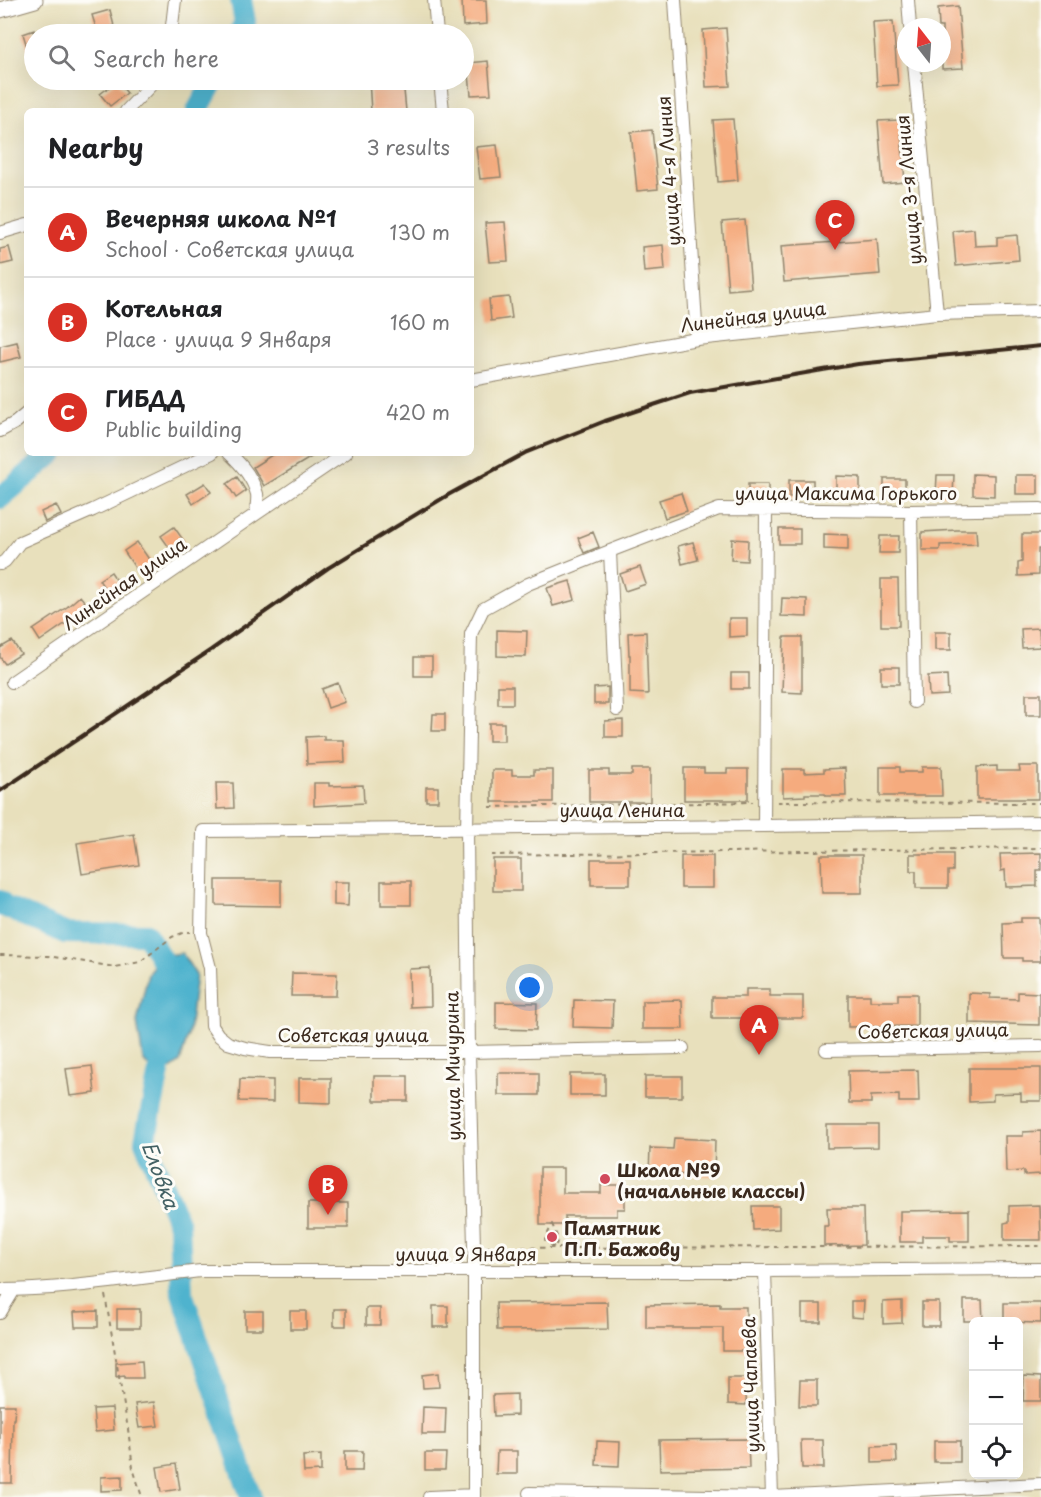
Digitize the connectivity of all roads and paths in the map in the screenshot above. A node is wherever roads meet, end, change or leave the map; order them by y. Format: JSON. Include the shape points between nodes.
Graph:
{"nodes":[{"id":1,"x":35,"y":0,"type":"edge"},
{"id":2,"x":175,"y":0,"type":"edge"},
{"id":3,"x":434,"y":0,"type":"edge"},
{"id":4,"x":675,"y":0,"type":"edge"},
{"id":5,"x":908,"y":0,"type":"edge"},
{"id":6,"x":0,"y":10,"type":"edge"},
{"id":7,"x":909,"y":18,"type":"edge"},
{"id":8,"x":172,"y":24,"type":"edge"},
{"id":9,"x":436,"y":24,"type":"edge"},
{"id":10,"x":915,"y":72,"type":"edge"},
{"id":11,"x":146,"y":90,"type":"edge"},
{"id":12,"x":441,"y":90,"type":"edge"},
{"id":13,"x":129,"y":108,"type":"edge"},
{"id":14,"x":443,"y":108,"type":"edge"},
{"id":15,"x":24,"y":226,"type":"edge"},
{"id":16,"x":0,"y":233,"type":"edge"},
{"id":17,"x":1041,"y":311,"type":"edge"},
{"id":18,"x":937,"y":314,"type":"junction"},
{"id":19,"x":697,"y":339,"type":"junction"},
{"id":20,"x":474,"y":379,"type":"edge"},
{"id":21,"x":24,"y":416,"type":"edge"},
{"id":22,"x":0,"y":431,"type":"edge"},
{"id":23,"x":206,"y":456,"type":"edge"},
{"id":24,"x":232,"y":456,"type":"edge"},
{"id":25,"x":342,"y":456,"type":"edge"},
{"id":26,"x":1041,"y":509,"type":"edge"},
{"id":27,"x":766,"y":510,"type":"junction"},
{"id":28,"x":911,"y":511,"type":"junction"},
{"id":29,"x":256,"y":514,"type":"junction"},
{"id":30,"x":610,"y":550,"type":"junction"},
{"id":31,"x":0,"y":564,"type":"edge"},
{"id":32,"x":471,"y":634,"type":"joint"},
{"id":33,"x":12,"y":682,"type":"dead end"},
{"id":34,"x":914,"y":702,"type":"dead end"},
{"id":35,"x":617,"y":710,"type":"dead end"},
{"id":36,"x":1041,"y":822,"type":"edge"},
{"id":37,"x":764,"y":826,"type":"junction"},
{"id":38,"x":467,"y":829,"type":"junction"},
{"id":39,"x":1041,"y":848,"type":"edge"},
{"id":40,"x":490,"y":855,"type":"dead end"},
{"id":41,"x":201,"y":933,"type":"junction"},
{"id":42,"x":0,"y":955,"type":"edge"},
{"id":43,"x":1041,"y":1046,"type":"edge"},
{"id":44,"x":683,"y":1048,"type":"dead end"},
{"id":45,"x":826,"y":1050,"type":"dead end"},
{"id":46,"x":469,"y":1052,"type":"junction"},
{"id":47,"x":1041,"y":1246,"type":"edge"},
{"id":48,"x":474,"y":1247,"type":"junction"},
{"id":49,"x":555,"y":1248,"type":"junction"},
{"id":50,"x":1041,"y":1269,"type":"edge"},
{"id":51,"x":473,"y":1270,"type":"junction"},
{"id":52,"x":765,"y":1271,"type":"junction"},
{"id":53,"x":103,"y":1284,"type":"junction"},
{"id":54,"x":0,"y":1290,"type":"edge"},
{"id":55,"x":14,"y":1290,"type":"junction"},
{"id":56,"x":0,"y":1313,"type":"edge"},
{"id":57,"x":1041,"y":1484,"type":"edge"},
{"id":58,"x":529,"y":1493,"type":"dead end"},
{"id":59,"x":474,"y":1496,"type":"edge"},
{"id":60,"x":142,"y":1497,"type":"edge"},
{"id":61,"x":429,"y":1497,"type":"edge"},
{"id":62,"x":772,"y":1497,"type":"edge"}],
"edges":[{"from":1,"to":6,"type":"main road"},
{"from":2,"to":8,"type":"street"},
{"from":3,"to":9,"type":"street"},
{"from":4,"to":19,"type":"street","name":"улица 4-я Линия"},
{"from":5,"to":7,"type":"street"},
{"from":10,"to":18,"type":"street","name":"улица 3-я Линия"},
{"from":11,"to":13,"type":"street"},
{"from":12,"to":14,"type":"street"},
{"from":15,"to":16,"type":"street"},
{"from":17,"to":18,"type":"street","name":"Линейная улица"},
{"from":18,"to":19,"type":"street","name":"Линейная улица"},
{"from":19,"to":20,"type":"street","name":"Линейная улица"},
{"from":21,"to":22,"type":"street"},
{"from":23,"to":31,"type":"street","via":[[20,542]]},
{"from":24,"to":29,"type":"street","via":[[251,480],[257,496]]},
{"from":25,"to":29,"type":"street","name":"Линейная улица"},
{"from":26,"to":28,"type":"street","name":"улица Максима Горького"},
{"from":27,"to":28,"type":"street","name":"улица Максима Горького"},
{"from":27,"to":30,"type":"street","name":"улица Максима Горького","via":[[719,509]]},
{"from":27,"to":37,"type":"street"},
{"from":28,"to":34,"type":"street"},
{"from":29,"to":33,"type":"street","name":"Линейная улица"},
{"from":30,"to":32,"type":"street","name":"улица Максима Горького","via":[[528,584],[483,609]]},
{"from":30,"to":35,"type":"street"},
{"from":32,"to":38,"type":"street","name":"улица Мичурина"},
{"from":36,"to":37,"type":"street","name":"улица Ленина"},
{"from":37,"to":38,"type":"street","name":"улица Ленина"},
{"from":38,"to":41,"type":"street","name":"улица Ленина","via":[[203,831]]},
{"from":38,"to":46,"type":"street","name":"улица Мичурина"},
{"from":39,"to":40,"type":"path"},
{"from":41,"to":42,"type":"path","via":[[185,932],[172,937],[140,962],[115,967],[48,956]]},
{"from":41,"to":46,"type":"street","name":"Советская улица","via":[[210,968],[212,1026],[228,1043],[270,1052]]},
{"from":43,"to":45,"type":"street","name":"Советская улица"},
{"from":44,"to":46,"type":"street","name":"Советская улица"},
{"from":46,"to":48,"type":"street","name":"улица Мичурина"},
{"from":47,"to":49,"type":"path"},
{"from":48,"to":49,"type":"path"},
{"from":48,"to":51,"type":"street","name":"улица Мичурина"},
{"from":49,"to":49,"type":"path","via":[[545,1240],[552,1224],[558,1239]]},
{"from":50,"to":52,"type":"street","name":"улица 9 Января"},
{"from":51,"to":52,"type":"street","name":"улица 9 Января"},
{"from":51,"to":53,"type":"street","name":"улица 9 Января","via":[[201,1271]]},
{"from":51,"to":59,"type":"street","name":"улица Мичурина"},
{"from":52,"to":62,"type":"street","name":"улица Чапаева"},
{"from":53,"to":55,"type":"street","name":"улица 9 Января"},
{"from":53,"to":60,"type":"path","via":[[133,1468]]},
{"from":54,"to":55,"type":"street","name":"улица 9 Января"},
{"from":55,"to":56,"type":"street"},
{"from":57,"to":62,"type":"street"},
{"from":58,"to":62,"type":"street"},
{"from":59,"to":61,"type":"street"}]}
